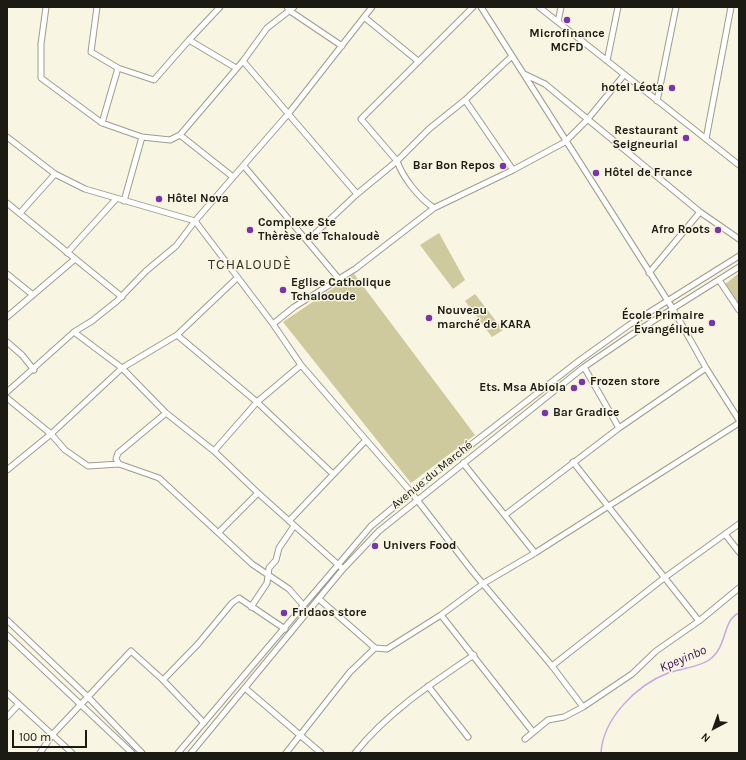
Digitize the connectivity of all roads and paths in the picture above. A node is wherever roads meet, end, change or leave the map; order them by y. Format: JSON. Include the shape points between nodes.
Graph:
{"nodes":[{"id":1,"x":46,"y":7,"type":"edge"},
{"id":2,"x":97,"y":7,"type":"edge"},
{"id":3,"x":220,"y":7,"type":"edge"},
{"id":4,"x":294,"y":7,"type":"edge"},
{"id":5,"x":372,"y":7,"type":"edge"},
{"id":6,"x":473,"y":7,"type":"edge"},
{"id":7,"x":481,"y":7,"type":"edge"},
{"id":8,"x":539,"y":7,"type":"edge"},
{"id":9,"x":561,"y":7,"type":"edge"},
{"id":10,"x":618,"y":7,"type":"edge"},
{"id":11,"x":676,"y":7,"type":"edge"},
{"id":12,"x":731,"y":7,"type":"edge"},
{"id":13,"x":288,"y":9,"type":"edge"},
{"id":14,"x":364,"y":17,"type":"junction"},
{"id":15,"x":558,"y":22,"type":"junction"},
{"id":16,"x":189,"y":40,"type":"junction"},
{"id":17,"x":342,"y":46,"type":"junction"},
{"id":18,"x":512,"y":56,"type":"junction"},
{"id":19,"x":243,"y":61,"type":"junction"},
{"id":20,"x":418,"y":61,"type":"junction"},
{"id":21,"x":606,"y":61,"type":"junction"},
{"id":22,"x":118,"y":68,"type":"junction"},
{"id":23,"x":236,"y":68,"type":"junction"},
{"id":24,"x":524,"y":73,"type":"junction"},
{"id":25,"x":624,"y":75,"type":"junction"},
{"id":26,"x":465,"y":100,"type":"junction"},
{"id":27,"x":657,"y":101,"type":"junction"},
{"id":28,"x":289,"y":113,"type":"junction"},
{"id":29,"x":587,"y":120,"type":"junction"},
{"id":30,"x":102,"y":123,"type":"junction"},
{"id":31,"x":180,"y":135,"type":"junction"},
{"id":32,"x":7,"y":137,"type":"edge"},
{"id":33,"x":142,"y":137,"type":"junction"},
{"id":34,"x":706,"y":139,"type":"junction"},
{"id":35,"x":566,"y":142,"type":"junction"},
{"id":36,"x":397,"y":161,"type":"junction"},
{"id":37,"x":739,"y":165,"type":"edge"},
{"id":38,"x":244,"y":166,"type":"junction"},
{"id":39,"x":513,"y":170,"type":"junction"},
{"id":40,"x":55,"y":174,"type":"junction"},
{"id":41,"x":233,"y":177,"type":"junction"},
{"id":42,"x":357,"y":194,"type":"junction"},
{"id":43,"x":116,"y":199,"type":"junction"},
{"id":44,"x":124,"y":201,"type":"junction"},
{"id":45,"x":7,"y":203,"type":"edge"},
{"id":46,"x":434,"y":208,"type":"junction"},
{"id":47,"x":700,"y":212,"type":"junction"},
{"id":48,"x":20,"y":213,"type":"junction"},
{"id":49,"x":195,"y":221,"type":"junction"},
{"id":50,"x":739,"y":239,"type":"edge"},
{"id":51,"x":307,"y":241,"type":"junction"},
{"id":52,"x":67,"y":252,"type":"junction"},
{"id":53,"x":739,"y":256,"type":"edge"},
{"id":54,"x":75,"y":259,"type":"junction"},
{"id":55,"x":739,"y":267,"type":"edge"},
{"id":56,"x":649,"y":273,"type":"junction"},
{"id":57,"x":7,"y":274,"type":"edge"},
{"id":58,"x":237,"y":278,"type":"junction"},
{"id":59,"x":339,"y":280,"type":"junction"},
{"id":60,"x":719,"y":280,"type":"junction"},
{"id":61,"x":33,"y":295,"type":"junction"},
{"id":62,"x":122,"y":297,"type":"junction"},
{"id":63,"x":668,"y":302,"type":"junction"},
{"id":64,"x":673,"y":309,"type":"junction"},
{"id":65,"x":739,"y":310,"type":"edge"},
{"id":66,"x":7,"y":317,"type":"edge"},
{"id":67,"x":273,"y":324,"type":"junction"},
{"id":68,"x":629,"y":325,"type":"junction"},
{"id":69,"x":74,"y":332,"type":"junction"},
{"id":70,"x":634,"y":333,"type":"junction"},
{"id":71,"x":177,"y":334,"type":"junction"},
{"id":72,"x":7,"y":342,"type":"edge"},
{"id":73,"x":301,"y":365,"type":"junction"},
{"id":74,"x":122,"y":368,"type":"junction"},
{"id":75,"x":584,"y":368,"type":"junction"},
{"id":76,"x":706,"y":368,"type":"junction"},
{"id":77,"x":34,"y":370,"type":"junction"},
{"id":78,"x":550,"y":382,"type":"junction"},
{"id":79,"x":556,"y":390,"type":"junction"},
{"id":80,"x":7,"y":392,"type":"edge"},
{"id":81,"x":7,"y":398,"type":"edge"},
{"id":82,"x":257,"y":402,"type":"junction"},
{"id":83,"x":166,"y":413,"type":"junction"},
{"id":84,"x":739,"y":421,"type":"edge"},
{"id":85,"x":619,"y":428,"type":"junction"},
{"id":86,"x":51,"y":434,"type":"junction"},
{"id":87,"x":365,"y":441,"type":"junction"},
{"id":88,"x":214,"y":451,"type":"junction"},
{"id":89,"x":573,"y":462,"type":"junction"},
{"id":90,"x":463,"y":463,"type":"junction"},
{"id":91,"x":119,"y":464,"type":"junction"},
{"id":92,"x":7,"y":470,"type":"edge"},
{"id":93,"x":333,"y":474,"type":"junction"},
{"id":94,"x":411,"y":492,"type":"junction"},
{"id":95,"x":258,"y":493,"type":"junction"},
{"id":96,"x":417,"y":499,"type":"junction"},
{"id":97,"x":608,"y":505,"type":"junction"},
{"id":98,"x":505,"y":515,"type":"junction"},
{"id":99,"x":289,"y":521,"type":"junction"},
{"id":100,"x":739,"y":524,"type":"edge"},
{"id":101,"x":294,"y":526,"type":"junction"},
{"id":102,"x":219,"y":532,"type":"junction"},
{"id":103,"x":725,"y":534,"type":"junction"},
{"id":104,"x":739,"y":552,"type":"edge"},
{"id":105,"x":535,"y":553,"type":"junction"},
{"id":106,"x":338,"y":563,"type":"junction"},
{"id":107,"x":343,"y":568,"type":"junction"},
{"id":108,"x":269,"y":576,"type":"junction"},
{"id":109,"x":664,"y":578,"type":"junction"},
{"id":110,"x":484,"y":583,"type":"junction"},
{"id":111,"x":739,"y":588,"type":"edge"},
{"id":112,"x":319,"y":599,"type":"junction"},
{"id":113,"x":303,"y":605,"type":"junction"},
{"id":114,"x":251,"y":607,"type":"junction"},
{"id":115,"x":441,"y":615,"type":"junction"},
{"id":116,"x":7,"y":620,"type":"edge"},
{"id":117,"x":699,"y":621,"type":"junction"},
{"id":118,"x":283,"y":628,"type":"junction"},
{"id":119,"x":290,"y":633,"type":"junction"},
{"id":120,"x":7,"y":635,"type":"edge"},
{"id":121,"x":375,"y":648,"type":"junction"},
{"id":122,"x":474,"y":655,"type":"junction"},
{"id":123,"x":552,"y":666,"type":"junction"},
{"id":124,"x":163,"y":680,"type":"junction"},
{"id":125,"x":428,"y":686,"type":"junction"},
{"id":126,"x":245,"y":688,"type":"junction"},
{"id":127,"x":7,"y":693,"type":"edge"},
{"id":128,"x":87,"y":696,"type":"junction"},
{"id":129,"x":81,"y":703,"type":"junction"},
{"id":130,"x":19,"y":704,"type":"junction"},
{"id":131,"x":583,"y":707,"type":"junction"},
{"id":132,"x":7,"y":717,"type":"edge"},
{"id":133,"x":204,"y":722,"type":"junction"},
{"id":134,"x":533,"y":732,"type":"junction"},
{"id":135,"x":52,"y":735,"type":"junction"},
{"id":136,"x":300,"y":736,"type":"junction"},
{"id":137,"x":468,"y":737,"type":"dead end"},
{"id":138,"x":525,"y":739,"type":"dead end"},
{"id":139,"x":40,"y":753,"type":"edge"},
{"id":140,"x":72,"y":753,"type":"edge"},
{"id":141,"x":132,"y":753,"type":"edge"},
{"id":142,"x":142,"y":753,"type":"edge"},
{"id":143,"x":178,"y":753,"type":"edge"},
{"id":144,"x":191,"y":753,"type":"edge"},
{"id":145,"x":286,"y":753,"type":"edge"},
{"id":146,"x":321,"y":753,"type":"edge"},
{"id":147,"x":355,"y":753,"type":"edge"}],
"edges":[{"from":1,"to":30,"type":"street","via":[[41,44],[41,78]]},
{"from":2,"to":22,"type":"street","via":[[91,52]]},
{"from":3,"to":16,"type":"street"},
{"from":4,"to":13,"type":"street"},
{"from":5,"to":14,"type":"street"},
{"from":6,"to":20,"type":"street"},
{"from":7,"to":18,"type":"street"},
{"from":8,"to":15,"type":"street"},
{"from":9,"to":15,"type":"street"},
{"from":10,"to":21,"type":"street"},
{"from":11,"to":27,"type":"street"},
{"from":12,"to":34,"type":"street"},
{"from":13,"to":17,"type":"street"},
{"from":13,"to":19,"type":"street","via":[[267,28]]},
{"from":14,"to":17,"type":"street"},
{"from":14,"to":20,"type":"street"},
{"from":15,"to":21,"type":"street"},
{"from":16,"to":22,"type":"street","via":[[154,80]]},
{"from":16,"to":23,"type":"street"},
{"from":17,"to":28,"type":"street"},
{"from":18,"to":24,"type":"street"},
{"from":18,"to":26,"type":"street"},
{"from":19,"to":23,"type":"street"},
{"from":19,"to":28,"type":"street"},
{"from":20,"to":36,"type":"street","via":[[360,119]]},
{"from":21,"to":25,"type":"street"},
{"from":22,"to":30,"type":"street"},
{"from":23,"to":31,"type":"street"},
{"from":24,"to":29,"type":"street","via":[[545,84]]},
{"from":24,"to":35,"type":"street"},
{"from":25,"to":27,"type":"street"},
{"from":25,"to":29,"type":"street"},
{"from":26,"to":36,"type":"street","via":[[429,129]]},
{"from":26,"to":39,"type":"street"},
{"from":27,"to":34,"type":"street"},
{"from":28,"to":38,"type":"street"},
{"from":28,"to":42,"type":"street"},
{"from":29,"to":35,"type":"street"},
{"from":29,"to":47,"type":"street"},
{"from":30,"to":33,"type":"street"},
{"from":31,"to":33,"type":"street","via":[[170,140]]},
{"from":31,"to":41,"type":"street"},
{"from":32,"to":40,"type":"street"},
{"from":33,"to":44,"type":"street"},
{"from":34,"to":37,"type":"street"},
{"from":35,"to":39,"type":"street"},
{"from":35,"to":56,"type":"street"},
{"from":36,"to":42,"type":"street"},
{"from":36,"to":46,"type":"street","via":[[404,176]]},
{"from":38,"to":41,"type":"street"},
{"from":38,"to":51,"type":"street"},
{"from":39,"to":46,"type":"street"},
{"from":40,"to":43,"type":"street","via":[[84,189]]},
{"from":40,"to":48,"type":"street"},
{"from":41,"to":49,"type":"street"},
{"from":42,"to":51,"type":"street"},
{"from":43,"to":44,"type":"street"},
{"from":43,"to":52,"type":"street"},
{"from":44,"to":49,"type":"street"},
{"from":45,"to":48,"type":"street"},
{"from":46,"to":59,"type":"street"},
{"from":47,"to":50,"type":"street"},
{"from":47,"to":56,"type":"street"},
{"from":48,"to":52,"type":"street"},
{"from":49,"to":58,"type":"street"},
{"from":49,"to":62,"type":"street","via":[[176,246],[146,271]]},
{"from":51,"to":59,"type":"street"},
{"from":52,"to":54,"type":"street"},
{"from":53,"to":63,"type":"street","name":"Avenue du Marché"},
{"from":54,"to":61,"type":"street"},
{"from":54,"to":62,"type":"street"},
{"from":55,"to":60,"type":"street","name":"Avenue du Marché"},
{"from":56,"to":63,"type":"street"},
{"from":57,"to":61,"type":"street"},
{"from":58,"to":67,"type":"street"},
{"from":58,"to":71,"type":"street"},
{"from":59,"to":67,"type":"street","via":[[294,307]]},
{"from":60,"to":64,"type":"street","name":"Avenue du Marché"},
{"from":60,"to":65,"type":"street"},
{"from":61,"to":66,"type":"street"},
{"from":62,"to":69,"type":"street"},
{"from":63,"to":64,"type":"street"},
{"from":63,"to":68,"type":"street","name":"Avenue du Marché"},
{"from":64,"to":70,"type":"street","name":"Avenue du Marché"},
{"from":64,"to":76,"type":"street"},
{"from":67,"to":73,"type":"street"},
{"from":68,"to":70,"type":"street"},
{"from":68,"to":78,"type":"street","name":"Avenue du Marché"},
{"from":69,"to":74,"type":"street"},
{"from":69,"to":77,"type":"street"},
{"from":70,"to":75,"type":"street","name":"Avenue du Marché"},
{"from":71,"to":74,"type":"street"},
{"from":71,"to":82,"type":"street"},
{"from":72,"to":77,"type":"street"},
{"from":73,"to":82,"type":"street"},
{"from":73,"to":87,"type":"street"},
{"from":74,"to":83,"type":"street"},
{"from":74,"to":86,"type":"street"},
{"from":75,"to":79,"type":"street","name":"Avenue du Marché"},
{"from":75,"to":85,"type":"street"},
{"from":76,"to":84,"type":"street"},
{"from":76,"to":85,"type":"street"},
{"from":77,"to":80,"type":"street"},
{"from":78,"to":79,"type":"street"},
{"from":78,"to":94,"type":"street","name":"Avenue du Marché"},
{"from":79,"to":90,"type":"street","name":"Avenue du Marché"},
{"from":81,"to":86,"type":"street"},
{"from":82,"to":88,"type":"street"},
{"from":82,"to":93,"type":"street"},
{"from":83,"to":88,"type":"street"},
{"from":83,"to":91,"type":"street","via":[[118,453],[116,459]]},
{"from":84,"to":97,"type":"street"},
{"from":85,"to":89,"type":"street"},
{"from":86,"to":91,"type":"street","via":[[65,450],[88,466]]},
{"from":86,"to":92,"type":"street"},
{"from":87,"to":93,"type":"street"},
{"from":87,"to":94,"type":"street"},
{"from":88,"to":95,"type":"street"},
{"from":89,"to":97,"type":"street"},
{"from":89,"to":98,"type":"street"},
{"from":90,"to":96,"type":"street","name":"Avenue du Marché"},
{"from":90,"to":98,"type":"street"},
{"from":91,"to":102,"type":"street","via":[[159,478]]},
{"from":93,"to":99,"type":"street"},
{"from":94,"to":96,"type":"street"},
{"from":94,"to":106,"type":"street","name":"Avenue du Marché","via":[[370,526]]},
{"from":95,"to":99,"type":"street"},
{"from":95,"to":102,"type":"street"},
{"from":96,"to":107,"type":"street","name":"Avenue du Marché","via":[[379,531]]},
{"from":96,"to":110,"type":"street"},
{"from":97,"to":105,"type":"street"},
{"from":97,"to":109,"type":"street"},
{"from":98,"to":105,"type":"street"},
{"from":99,"to":101,"type":"street"},
{"from":100,"to":103,"type":"street"},
{"from":101,"to":106,"type":"street"},
{"from":101,"to":108,"type":"street","via":[[279,548],[276,560],[269,568]]},
{"from":102,"to":108,"type":"street","via":[[252,564]]},
{"from":103,"to":104,"type":"street"},
{"from":103,"to":109,"type":"street"},
{"from":105,"to":110,"type":"street"},
{"from":106,"to":107,"type":"street"},
{"from":106,"to":113,"type":"street","name":"Avenue du Marché"},
{"from":107,"to":112,"type":"street","name":"Avenue du Marché"},
{"from":108,"to":113,"type":"street","via":[[289,589]]},
{"from":108,"to":114,"type":"street"},
{"from":109,"to":117,"type":"street"},
{"from":109,"to":123,"type":"street"},
{"from":110,"to":115,"type":"street"},
{"from":110,"to":123,"type":"street"},
{"from":111,"to":117,"type":"street"},
{"from":112,"to":119,"type":"street","name":"Avenue du Marché"},
{"from":112,"to":121,"type":"street"},
{"from":113,"to":118,"type":"street","name":"Avenue du Marché"},
{"from":114,"to":118,"type":"street"},
{"from":114,"to":124,"type":"street","via":[[239,598],[232,603],[198,644]]},
{"from":115,"to":121,"type":"street","via":[[387,649]]},
{"from":115,"to":122,"type":"street"},
{"from":116,"to":128,"type":"street"},
{"from":117,"to":131,"type":"street","via":[[656,651],[632,674]]},
{"from":118,"to":119,"type":"street"},
{"from":118,"to":133,"type":"street","name":"Avenue du Marché"},
{"from":119,"to":126,"type":"street","name":"Avenue du Marché"},
{"from":120,"to":129,"type":"street"},
{"from":121,"to":136,"type":"street","via":[[350,672]]},
{"from":122,"to":125,"type":"street"},
{"from":122,"to":134,"type":"street"},
{"from":123,"to":131,"type":"street"},
{"from":124,"to":128,"type":"street","via":[[131,651]]},
{"from":124,"to":133,"type":"street"},
{"from":125,"to":137,"type":"street"},
{"from":125,"to":147,"type":"street","via":[[371,734]]},
{"from":126,"to":136,"type":"street"},
{"from":126,"to":144,"type":"street","name":"Avenue du Marché"},
{"from":127,"to":130,"type":"street"},
{"from":128,"to":129,"type":"street"},
{"from":128,"to":142,"type":"street"},
{"from":129,"to":135,"type":"street"},
{"from":129,"to":141,"type":"street"},
{"from":130,"to":132,"type":"street"},
{"from":130,"to":135,"type":"street"},
{"from":131,"to":134,"type":"street","via":[[564,717],[548,720]]},
{"from":133,"to":143,"type":"street","name":"Avenue du Marché"},
{"from":134,"to":138,"type":"street"},
{"from":135,"to":139,"type":"street"},
{"from":135,"to":140,"type":"street"},
{"from":136,"to":145,"type":"street"},
{"from":136,"to":146,"type":"street"}]}
